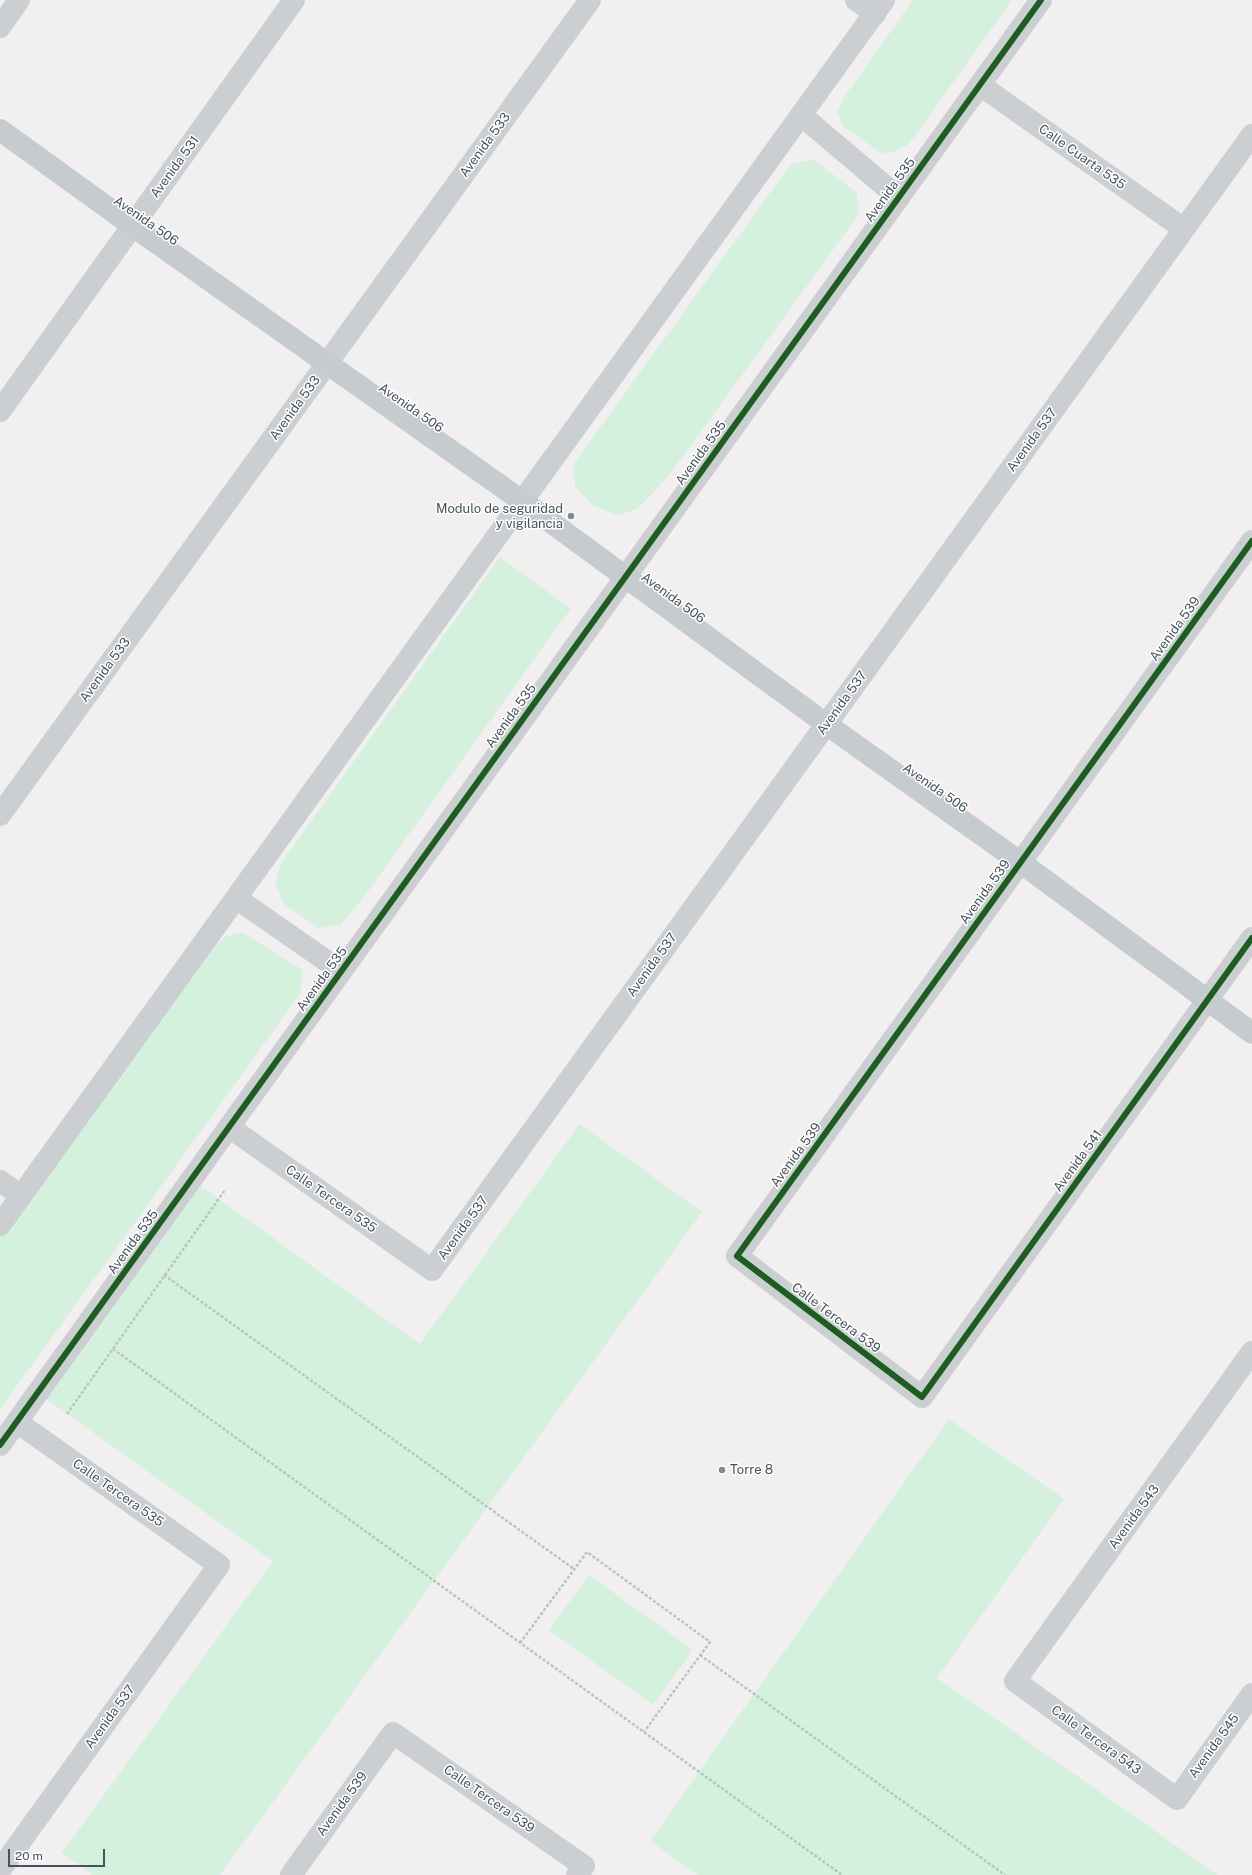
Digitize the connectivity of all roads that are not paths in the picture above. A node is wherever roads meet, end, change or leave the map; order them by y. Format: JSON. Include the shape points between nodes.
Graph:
{"nodes":[{"id":1,"x":20,"y":0,"type":"edge"},
{"id":2,"x":294,"y":0,"type":"edge"},
{"id":3,"x":590,"y":0,"type":"edge"},
{"id":4,"x":856,"y":0,"type":"edge"},
{"id":5,"x":1041,"y":0,"type":"edge"},
{"id":6,"x":879,"y":7,"type":"edge"},
{"id":7,"x":0,"y":27,"type":"edge"},
{"id":8,"x":980,"y":85,"type":"junction"},
{"id":9,"x":801,"y":116,"type":"junction"},
{"id":10,"x":0,"y":130,"type":"edge"},
{"id":11,"x":1252,"y":135,"type":"edge"},
{"id":12,"x":899,"y":198,"type":"junction"},
{"id":13,"x":133,"y":226,"type":"junction"},
{"id":14,"x":1184,"y":229,"type":"junction"},
{"id":15,"x":327,"y":362,"type":"junction"},
{"id":16,"x":0,"y":411,"type":"edge"},
{"id":17,"x":522,"y":501,"type":"junction"},
{"id":18,"x":1252,"y":540,"type":"edge"},
{"id":19,"x":625,"y":577,"type":"junction"},
{"id":20,"x":826,"y":724,"type":"junction"},
{"id":21,"x":0,"y":815,"type":"edge"},
{"id":22,"x":1020,"y":862,"type":"junction"},
{"id":23,"x":236,"y":898,"type":"junction"},
{"id":24,"x":1252,"y":938,"type":"edge"},
{"id":25,"x":341,"y":971,"type":"junction"},
{"id":26,"x":1207,"y":1001,"type":"junction"},
{"id":27,"x":1252,"y":1033,"type":"edge"},
{"id":28,"x":229,"y":1127,"type":"junction"},
{"id":29,"x":0,"y":1181,"type":"edge"},
{"id":30,"x":21,"y":1196,"type":"junction"},
{"id":31,"x":0,"y":1224,"type":"edge"},
{"id":32,"x":737,"y":1256,"type":"joint"},
{"id":33,"x":432,"y":1270,"type":"joint"},
{"id":34,"x":1252,"y":1352,"type":"edge"},
{"id":35,"x":922,"y":1397,"type":"joint"},
{"id":36,"x":17,"y":1422,"type":"junction"},
{"id":37,"x":0,"y":1445,"type":"edge"},
{"id":38,"x":219,"y":1565,"type":"joint"},
{"id":39,"x":1015,"y":1681,"type":"joint"},
{"id":40,"x":1252,"y":1694,"type":"edge"},
{"id":41,"x":393,"y":1733,"type":"joint"},
{"id":42,"x":1177,"y":1799,"type":"joint"},
{"id":43,"x":0,"y":1870,"type":"edge"},
{"id":44,"x":581,"y":1870,"type":"edge"},
{"id":45,"x":290,"y":1875,"type":"edge"}],
"edges":[{"from":1,"to":7,"type":"street"},
{"from":2,"to":13,"type":"street","name":"Avenida 531"},
{"from":3,"to":15,"type":"street","name":"Avenida 533"},
{"from":4,"to":6,"type":"street"},
{"from":5,"to":8,"type":"street","name":"Avenida 535"},
{"from":6,"to":9,"type":"street"},
{"from":8,"to":12,"type":"street","name":"Avenida 535"},
{"from":8,"to":14,"type":"street","name":"Calle Cuarta 535"},
{"from":9,"to":12,"type":"street"},
{"from":9,"to":17,"type":"street"},
{"from":10,"to":13,"type":"main road","name":"Avenida 506"},
{"from":11,"to":14,"type":"street","name":"Avenida 537"},
{"from":12,"to":19,"type":"street","name":"Avenida 535"},
{"from":13,"to":15,"type":"main road","name":"Avenida 506"},
{"from":13,"to":16,"type":"street","name":"Avenida 531"},
{"from":14,"to":20,"type":"street","name":"Avenida 537"},
{"from":15,"to":17,"type":"main road","name":"Avenida 506"},
{"from":15,"to":21,"type":"street","name":"Avenida 533"},
{"from":17,"to":19,"type":"main road","name":"Avenida 506"},
{"from":17,"to":23,"type":"street"},
{"from":18,"to":22,"type":"street","name":"Avenida 539"},
{"from":19,"to":20,"type":"main road","name":"Avenida 506"},
{"from":19,"to":25,"type":"street","name":"Avenida 535"},
{"from":20,"to":22,"type":"main road","name":"Avenida 506"},
{"from":20,"to":33,"type":"street","name":"Avenida 537"},
{"from":22,"to":26,"type":"main road","name":"Avenida 506"},
{"from":22,"to":32,"type":"street","name":"Avenida 539"},
{"from":23,"to":25,"type":"street"},
{"from":23,"to":30,"type":"street"},
{"from":24,"to":26,"type":"street","name":"Avenida 541"},
{"from":25,"to":28,"type":"street","name":"Avenida 535"},
{"from":26,"to":27,"type":"main road","name":"Avenida 506"},
{"from":26,"to":35,"type":"street","name":"Avenida 541"},
{"from":28,"to":33,"type":"street","name":"Calle Tercera 535"},
{"from":28,"to":36,"type":"street","name":"Avenida 535"},
{"from":29,"to":30,"type":"street"},
{"from":30,"to":31,"type":"street"},
{"from":32,"to":35,"type":"street","name":"Calle Tercera 539"},
{"from":34,"to":39,"type":"street","name":"Avenida 543"},
{"from":36,"to":37,"type":"street","name":"Avenida 535"},
{"from":36,"to":38,"type":"street","name":"Calle Tercera 535"},
{"from":38,"to":43,"type":"street","name":"Avenida 537"},
{"from":39,"to":42,"type":"street","name":"Calle Tercera 543"},
{"from":40,"to":42,"type":"street","name":"Avenida 545"},
{"from":41,"to":44,"type":"street","name":"Calle Tercera 539"},
{"from":41,"to":45,"type":"street","name":"Avenida 539"}]}
